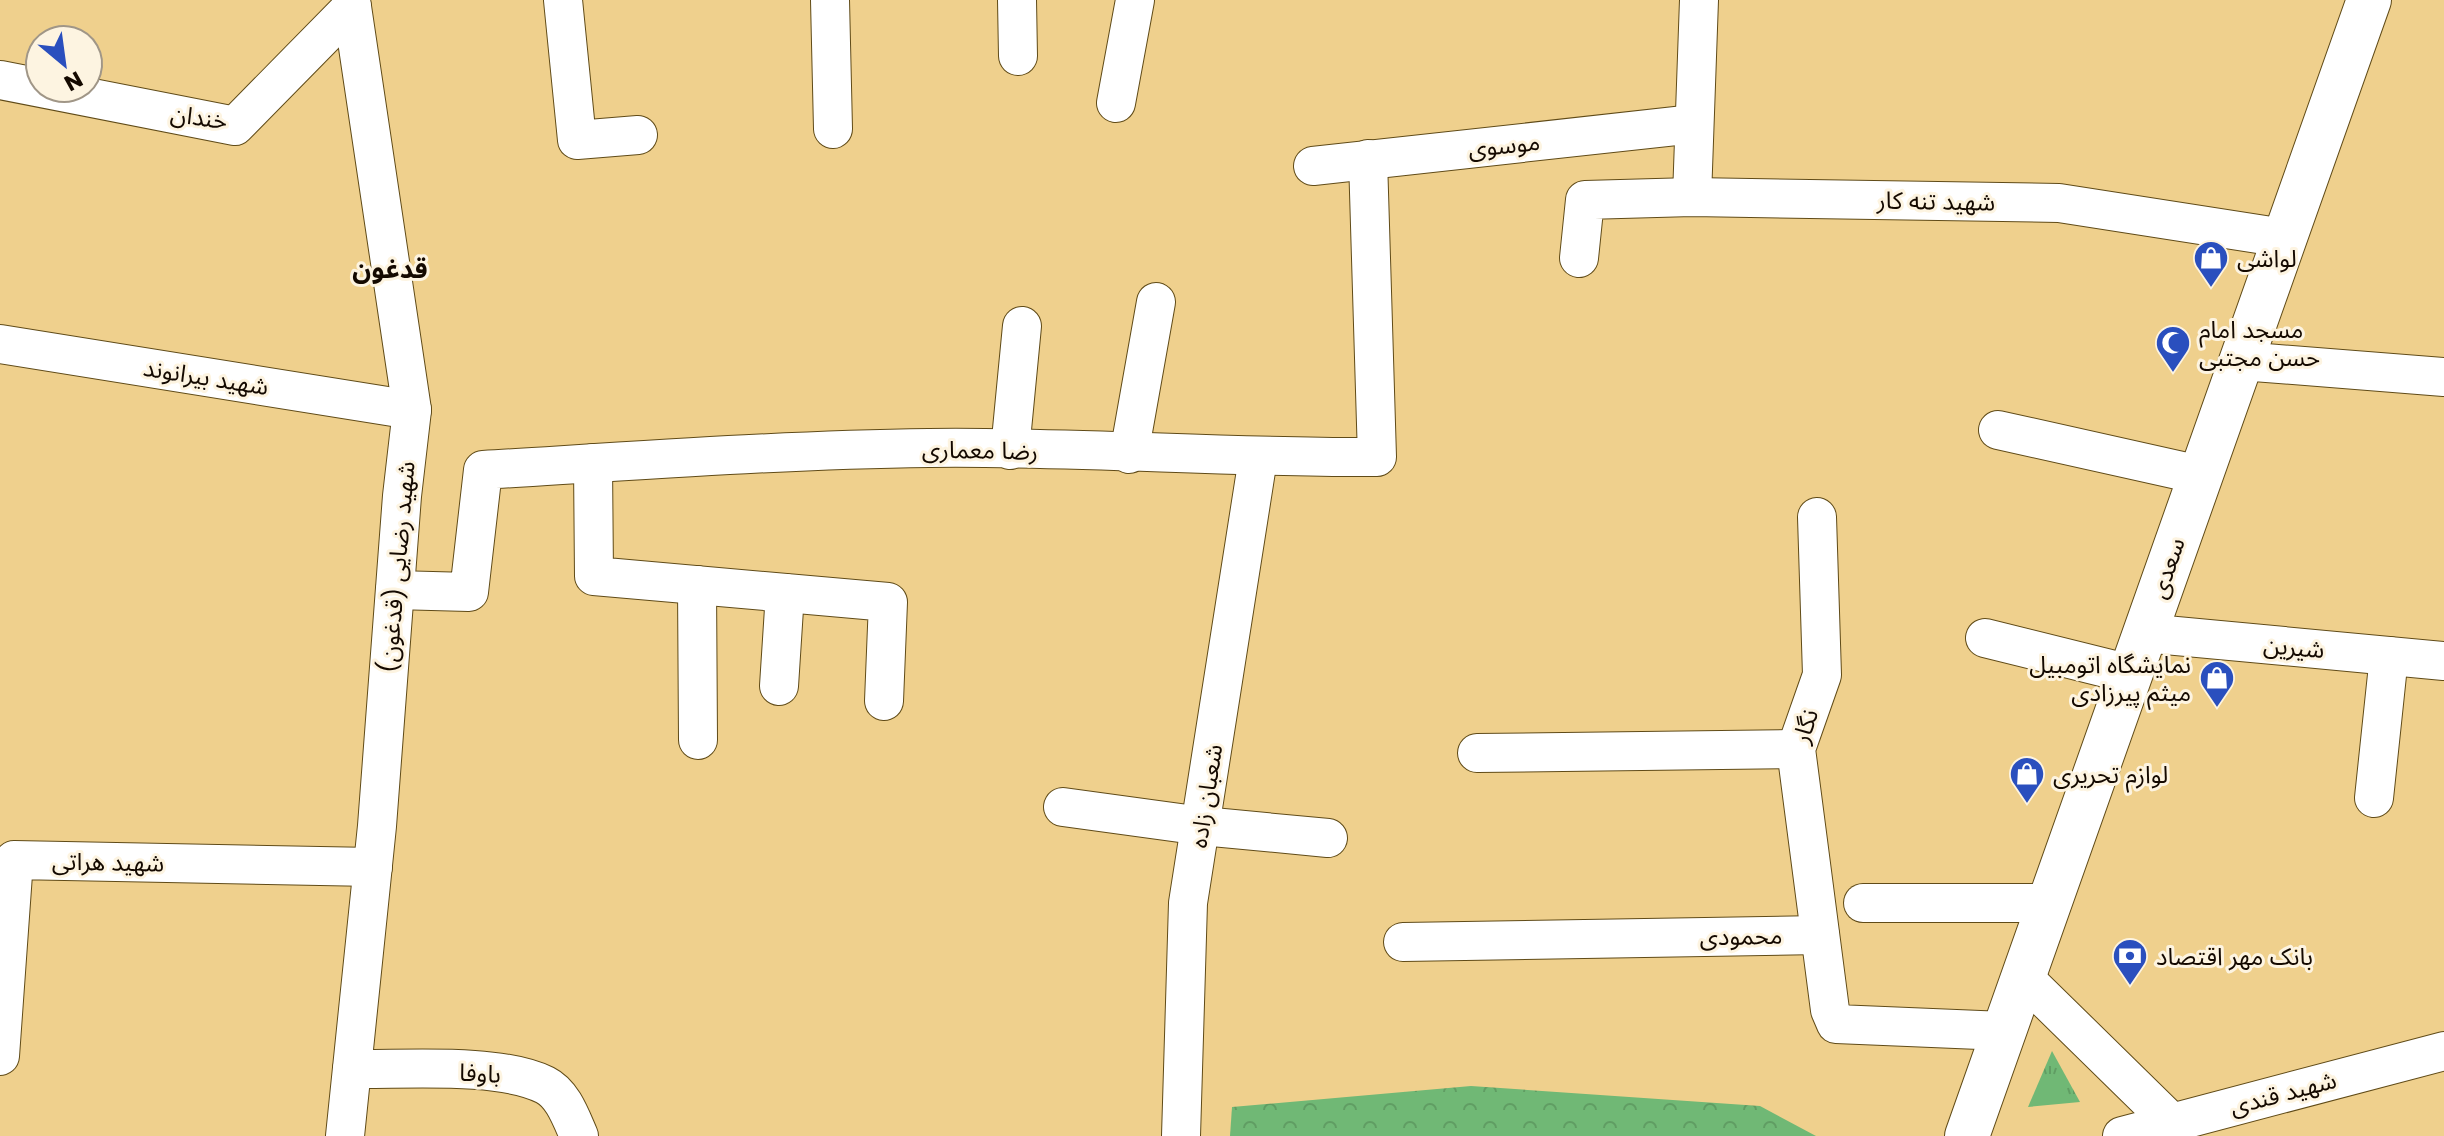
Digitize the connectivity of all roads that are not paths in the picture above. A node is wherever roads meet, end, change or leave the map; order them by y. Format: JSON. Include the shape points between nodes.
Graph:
{"nodes":[{"id":1,"x":563,"y":0,"type":"edge"},
{"id":2,"x":830,"y":0,"type":"edge"},
{"id":3,"x":1017,"y":0,"type":"edge"},
{"id":4,"x":1135,"y":0,"type":"edge"},
{"id":5,"x":1699,"y":0,"type":"edge"},
{"id":6,"x":2369,"y":0,"type":"edge"},
{"id":7,"x":351,"y":4,"type":"edge"},
{"id":8,"x":1018,"y":56,"type":"dead end"},
{"id":9,"x":0,"y":80,"type":"edge"},
{"id":10,"x":1116,"y":103,"type":"dead end"},
{"id":11,"x":1694,"y":124,"type":"junction"},
{"id":12,"x":833,"y":129,"type":"dead end"},
{"id":13,"x":638,"y":135,"type":"dead end"},
{"id":14,"x":1368,"y":159,"type":"junction"},
{"id":15,"x":1313,"y":166,"type":"dead end"},
{"id":16,"x":1692,"y":197,"type":"junction"},
{"id":17,"x":2284,"y":238,"type":"junction"},
{"id":18,"x":1579,"y":258,"type":"dead end"},
{"id":19,"x":1156,"y":302,"type":"dead end"},
{"id":20,"x":1022,"y":326,"type":"dead end"},
{"id":21,"x":0,"y":344,"type":"edge"},
{"id":22,"x":2241,"y":361,"type":"junction"},
{"id":23,"x":2444,"y":377,"type":"edge"},
{"id":24,"x":412,"y":410,"type":"junction"},
{"id":25,"x":1998,"y":430,"type":"dead end"},
{"id":26,"x":1010,"y":450,"type":"junction"},
{"id":27,"x":1129,"y":454,"type":"junction"},
{"id":28,"x":1258,"y":458,"type":"junction"},
{"id":29,"x":593,"y":463,"type":"junction"},
{"id":30,"x":2200,"y":475,"type":"junction"},
{"id":31,"x":1817,"y":517,"type":"dead end"},
{"id":32,"x":697,"y":585,"type":"junction"},
{"id":33,"x":395,"y":590,"type":"junction"},
{"id":34,"x":785,"y":593,"type":"junction"},
{"id":35,"x":2144,"y":633,"type":"junction"},
{"id":36,"x":1985,"y":638,"type":"dead end"},
{"id":37,"x":2389,"y":656,"type":"junction"},
{"id":38,"x":2444,"y":661,"type":"edge"},
{"id":39,"x":2130,"y":674,"type":"junction"},
{"id":40,"x":779,"y":686,"type":"dead end"},
{"id":41,"x":884,"y":701,"type":"dead end"},
{"id":42,"x":698,"y":740,"type":"dead end"},
{"id":43,"x":1796,"y":749,"type":"junction"},
{"id":44,"x":1477,"y":753,"type":"dead end"},
{"id":45,"x":2374,"y":798,"type":"dead end"},
{"id":46,"x":1063,"y":807,"type":"dead end"},
{"id":47,"x":1202,"y":826,"type":"junction"},
{"id":48,"x":1328,"y":838,"type":"dead end"},
{"id":49,"x":373,"y":867,"type":"junction"},
{"id":50,"x":1863,"y":903,"type":"dead end"},
{"id":51,"x":2049,"y":903,"type":"junction"},
{"id":52,"x":1820,"y":935,"type":"junction"},
{"id":53,"x":1403,"y":942,"type":"dead end"},
{"id":54,"x":2023,"y":977,"type":"junction"},
{"id":55,"x":2004,"y":1031,"type":"junction"},
{"id":56,"x":1,"y":1039,"type":"edge"},
{"id":57,"x":2444,"y":1051,"type":"edge"},
{"id":58,"x":352,"y":1069,"type":"junction"},
{"id":59,"x":2172,"y":1123,"type":"junction"},
{"id":60,"x":345,"y":1136,"type":"edge"},
{"id":61,"x":579,"y":1136,"type":"edge"},
{"id":62,"x":1181,"y":1136,"type":"edge"},
{"id":63,"x":1967,"y":1136,"type":"edge"},
{"id":64,"x":2122,"y":1136,"type":"edge"}],
"edges":[{"from":1,"to":13,"type":"street","via":[[577,140]]},
{"from":2,"to":12,"type":"street"},
{"from":3,"to":8,"type":"street"},
{"from":4,"to":10,"type":"street"},
{"from":5,"to":11,"type":"street"},
{"from":6,"to":17,"type":"main road","name":"سعدی"},
{"from":7,"to":9,"type":"street","name":"خندان","via":[[235,126]]},
{"from":7,"to":24,"type":"street","name":"(قدغون) شهید رضایی"},
{"from":11,"to":14,"type":"street","name":"موسوی"},
{"from":11,"to":16,"type":"street"},
{"from":14,"to":15,"type":"street","name":"موسوی"},
{"from":14,"to":28,"type":"street","name":"رضا معماری","via":[[1377,457]]},
{"from":16,"to":17,"type":"street","name":"شهید تنه کار","via":[[2059,203]]},
{"from":16,"to":18,"type":"street","name":"شهید تنه کار","via":[[1585,200]]},
{"from":17,"to":22,"type":"main road","name":"سعدی"},
{"from":19,"to":27,"type":"street"},
{"from":20,"to":26,"type":"street"},
{"from":21,"to":24,"type":"street","name":"شهید بیرانوند"},
{"from":22,"to":23,"type":"street"},
{"from":22,"to":30,"type":"main road","name":"سعدی"},
{"from":24,"to":33,"type":"street","name":"(قدغون) شهید رضایی"},
{"from":25,"to":30,"type":"street"},
{"from":26,"to":27,"type":"street","name":"رضا معماری"},
{"from":26,"to":29,"type":"street","name":"رضا معماری","via":[[825,451]]},
{"from":27,"to":28,"type":"street","name":"رضا معماری"},
{"from":28,"to":47,"type":"street","name":"شعبان زاده"},
{"from":29,"to":32,"type":"street","via":[[594,576]]},
{"from":29,"to":33,"type":"street","name":"رضا معماری","via":[[483,470],[469,592]]},
{"from":30,"to":35,"type":"main road","name":"سعدی"},
{"from":31,"to":43,"type":"street","name":"نگار","via":[[1822,675]]},
{"from":32,"to":34,"type":"street"},
{"from":32,"to":42,"type":"street"},
{"from":33,"to":49,"type":"street","name":"(قدغون) شهید رضایی"},
{"from":34,"to":40,"type":"street"},
{"from":34,"to":41,"type":"street","via":[[888,602]]},
{"from":35,"to":37,"type":"street","name":"شیرین"},
{"from":35,"to":39,"type":"main road","name":"سعدی"},
{"from":36,"to":39,"type":"street"},
{"from":37,"to":38,"type":"street","name":"شیرین"},
{"from":37,"to":45,"type":"street"},
{"from":39,"to":51,"type":"main road","name":"سعدی"},
{"from":43,"to":44,"type":"street"},
{"from":43,"to":52,"type":"street","name":"نگار"},
{"from":46,"to":47,"type":"street"},
{"from":47,"to":48,"type":"street"},
{"from":47,"to":62,"type":"street","name":"شعبان زاده","via":[[1188,903]]},
{"from":49,"to":56,"type":"street","name":"شهید هراتی","via":[[14,860]]},
{"from":49,"to":58,"type":"street","name":"(قدغون) شهید رضایی"},
{"from":50,"to":51,"type":"street"},
{"from":51,"to":54,"type":"main road","name":"سعدی"},
{"from":52,"to":53,"type":"street","name":"محمودی"},
{"from":52,"to":55,"type":"street","via":[[1836,1024]]},
{"from":54,"to":55,"type":"main road","name":"سعدی"},
{"from":54,"to":59,"type":"street"},
{"from":55,"to":63,"type":"main road","name":"سعدی"},
{"from":57,"to":59,"type":"street","name":"شهید قندی"},
{"from":58,"to":60,"type":"street","name":"(قدغون) شهید رضایی"},
{"from":58,"to":61,"type":"street","name":"باوفا","via":[[506,1072],[547,1085],[564,1103]]},
{"from":59,"to":64,"type":"street","name":"شهید قندی"}]}
